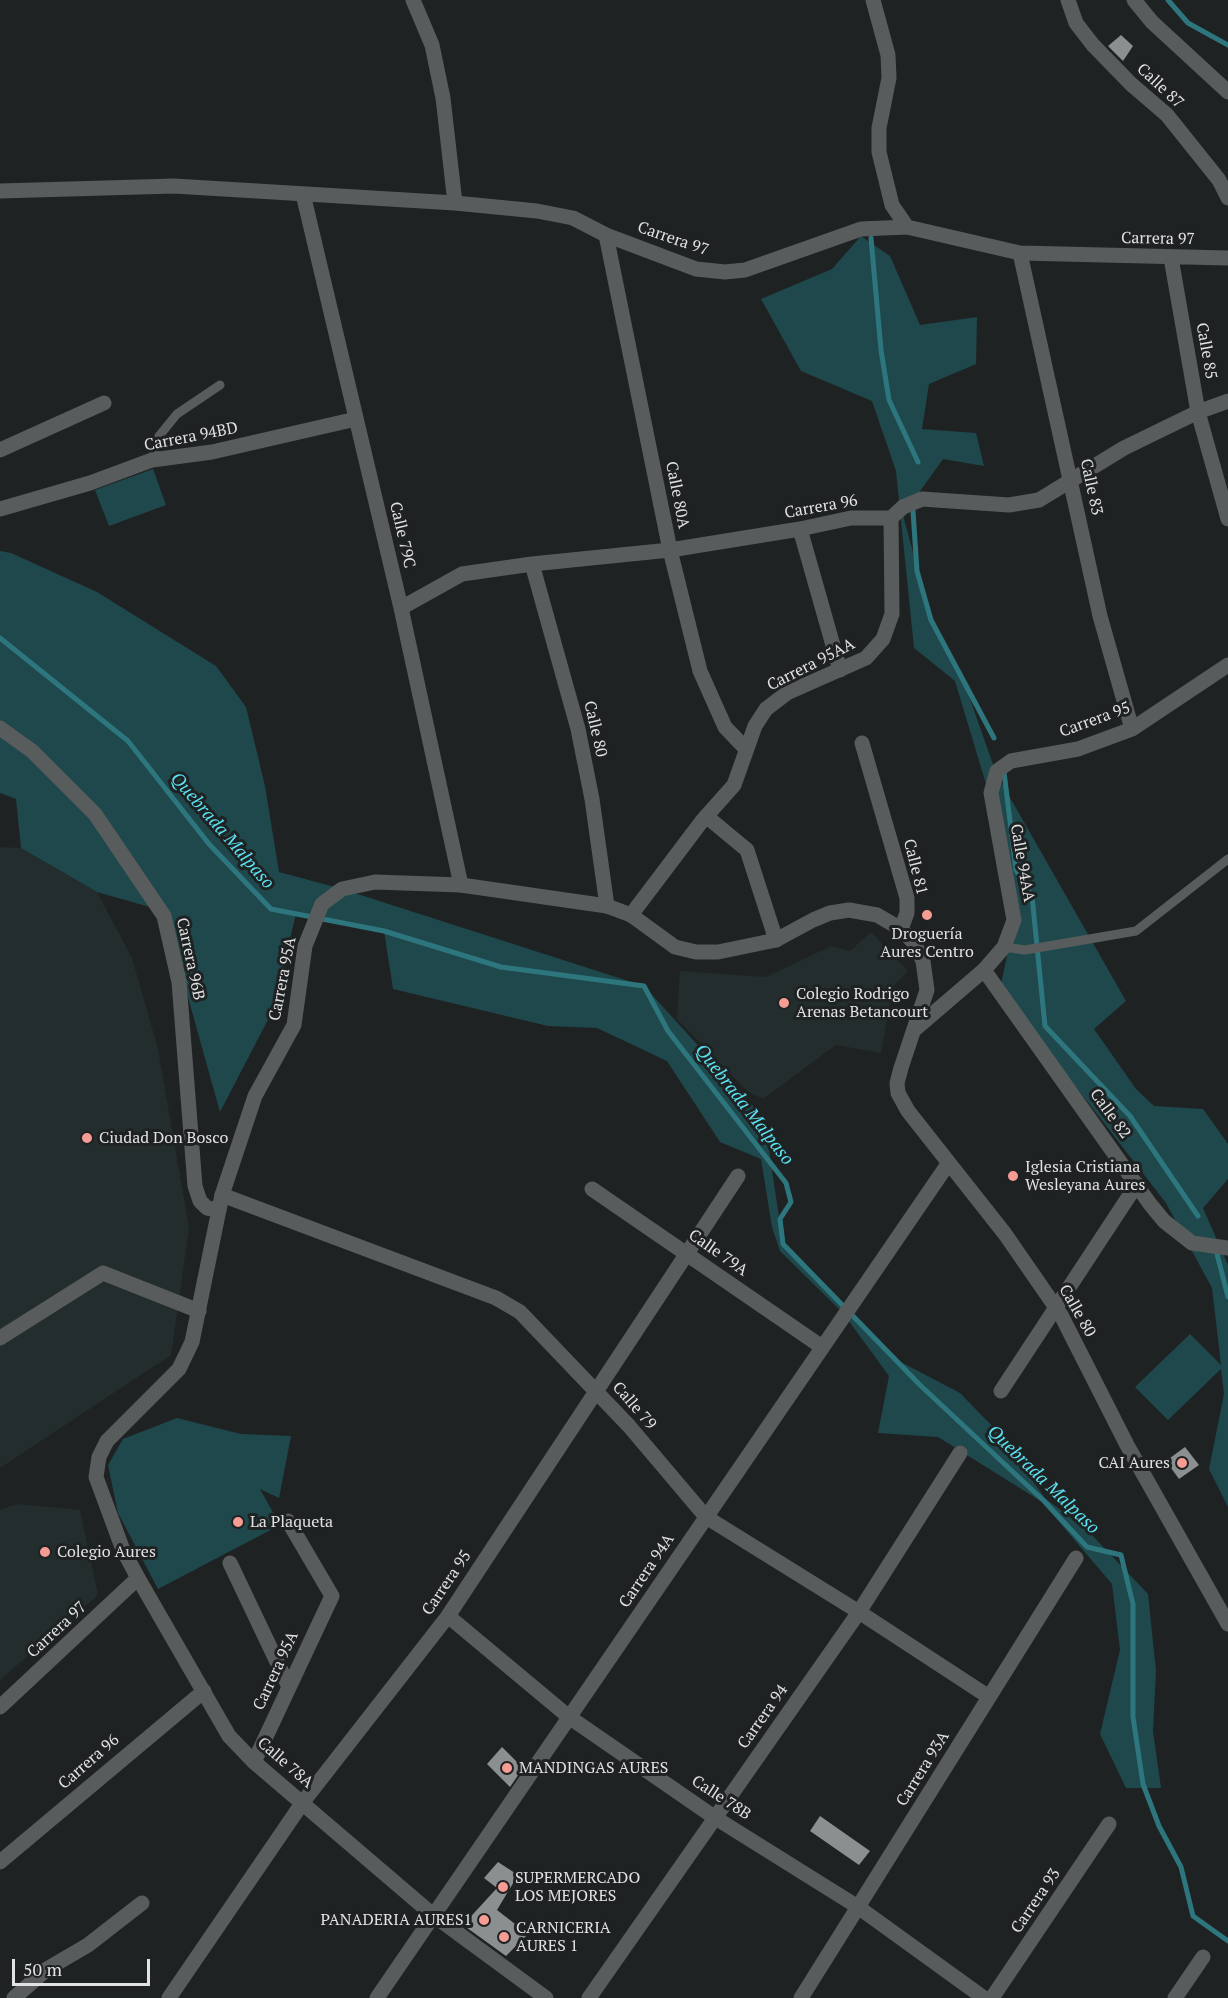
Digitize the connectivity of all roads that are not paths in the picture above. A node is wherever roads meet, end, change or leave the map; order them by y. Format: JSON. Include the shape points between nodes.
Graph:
{"nodes":[{"id":1,"x":413,"y":0,"type":"edge"},
{"id":2,"x":873,"y":0,"type":"edge"},
{"id":3,"x":1068,"y":0,"type":"edge"},
{"id":4,"x":1134,"y":0,"type":"edge"},
{"id":5,"x":1228,"y":92,"type":"edge"},
{"id":6,"x":0,"y":191,"type":"edge"},
{"id":7,"x":303,"y":194,"type":"junction"},
{"id":8,"x":1228,"y":198,"type":"edge"},
{"id":9,"x":455,"y":203,"type":"junction"},
{"id":10,"x":907,"y":226,"type":"junction"},
{"id":11,"x":606,"y":235,"type":"junction"},
{"id":12,"x":1020,"y":253,"type":"junction"},
{"id":13,"x":1171,"y":258,"type":"junction"},
{"id":14,"x":1228,"y":258,"type":"edge"},
{"id":15,"x":220,"y":385,"type":"dead end"},
{"id":16,"x":1228,"y":401,"type":"edge"},
{"id":17,"x":104,"y":403,"type":"dead end"},
{"id":18,"x":1198,"y":412,"type":"junction"},
{"id":19,"x":356,"y":419,"type":"junction"},
{"id":20,"x":0,"y":450,"type":"edge"},
{"id":21,"x":152,"y":460,"type":"junction"},
{"id":22,"x":1071,"y":480,"type":"junction"},
{"id":23,"x":4,"y":506,"type":"edge"},
{"id":24,"x":891,"y":518,"type":"junction"},
{"id":25,"x":1228,"y":519,"type":"edge"},
{"id":26,"x":800,"y":530,"type":"junction"},
{"id":27,"x":670,"y":550,"type":"junction"},
{"id":28,"x":532,"y":564,"type":"junction"},
{"id":29,"x":401,"y":608,"type":"junction"},
{"id":30,"x":1228,"y":665,"type":"edge"},
{"id":31,"x":840,"y":670,"type":"junction"},
{"id":32,"x":0,"y":728,"type":"edge"},
{"id":33,"x":1132,"y":729,"type":"junction"},
{"id":34,"x":862,"y":743,"type":"dead end"},
{"id":35,"x":747,"y":749,"type":"junction"},
{"id":36,"x":997,"y":771,"type":"joint"},
{"id":37,"x":706,"y":816,"type":"junction"},
{"id":38,"x":1228,"y":859,"type":"edge"},
{"id":39,"x":461,"y":885,"type":"junction"},
{"id":40,"x":607,"y":906,"type":"junction"},
{"id":41,"x":631,"y":915,"type":"junction"},
{"id":42,"x":901,"y":929,"type":"junction"},
{"id":43,"x":776,"y":940,"type":"junction"},
{"id":44,"x":1004,"y":947,"type":"junction"},
{"id":45,"x":984,"y":970,"type":"junction"},
{"id":46,"x":914,"y":1029,"type":"junction"},
{"id":47,"x":948,"y":1164,"type":"junction"},
{"id":48,"x":738,"y":1176,"type":"dead end"},
{"id":49,"x":1137,"y":1184,"type":"junction"},
{"id":50,"x":592,"y":1189,"type":"dead end"},
{"id":51,"x":221,"y":1202,"type":"junction"},
{"id":52,"x":1228,"y":1248,"type":"edge"},
{"id":53,"x":688,"y":1253,"type":"junction"},
{"id":54,"x":1055,"y":1305,"type":"junction"},
{"id":55,"x":199,"y":1311,"type":"junction"},
{"id":56,"x":0,"y":1338,"type":"edge"},
{"id":57,"x":822,"y":1347,"type":"junction"},
{"id":58,"x":1000,"y":1391,"type":"dead end"},
{"id":59,"x":597,"y":1392,"type":"junction"},
{"id":60,"x":960,"y":1453,"type":"dead end"},
{"id":61,"x":96,"y":1477,"type":"joint"},
{"id":62,"x":706,"y":1517,"type":"junction"},
{"id":63,"x":288,"y":1521,"type":"dead end"},
{"id":64,"x":1076,"y":1558,"type":"dead end"},
{"id":65,"x":230,"y":1563,"type":"dead end"},
{"id":66,"x":138,"y":1578,"type":"junction"},
{"id":67,"x":859,"y":1612,"type":"junction"},
{"id":68,"x":448,"y":1616,"type":"junction"},
{"id":69,"x":1228,"y":1624,"type":"edge"},
{"id":70,"x":288,"y":1685,"type":"junction"},
{"id":71,"x":204,"y":1691,"type":"junction"},
{"id":72,"x":989,"y":1697,"type":"junction"},
{"id":73,"x":0,"y":1707,"type":"edge"},
{"id":74,"x":568,"y":1717,"type":"junction"},
{"id":75,"x":254,"y":1762,"type":"junction"},
{"id":76,"x":303,"y":1803,"type":"junction"},
{"id":77,"x":714,"y":1817,"type":"junction"},
{"id":78,"x":1109,"y":1824,"type":"dead end"},
{"id":79,"x":0,"y":1862,"type":"edge"},
{"id":80,"x":142,"y":1903,"type":"dead end"},
{"id":81,"x":858,"y":1907,"type":"junction"},
{"id":82,"x":433,"y":1915,"type":"junction"},
{"id":83,"x":1203,"y":1957,"type":"dead end"},
{"id":84,"x":14,"y":1998,"type":"edge"},
{"id":85,"x":169,"y":1998,"type":"edge"},
{"id":86,"x":377,"y":1998,"type":"edge"},
{"id":87,"x":546,"y":1998,"type":"edge"},
{"id":88,"x":589,"y":1998,"type":"edge"},
{"id":89,"x":801,"y":1998,"type":"edge"},
{"id":90,"x":984,"y":1998,"type":"edge"},
{"id":91,"x":992,"y":1998,"type":"edge"},
{"id":92,"x":1175,"y":1998,"type":"edge"}],
"edges":[{"from":1,"to":9,"type":"street","via":[[432,45],[443,98]]},
{"from":2,"to":10,"type":"street","via":[[888,55],[889,78],[879,128],[879,152],[892,205]]},
{"from":3,"to":8,"type":"street","name":"Calle 87","via":[[1076,23],[1093,45],[1167,116],[1219,180]]},
{"from":4,"to":5,"type":"street","via":[[1152,22]]},
{"from":6,"to":7,"type":"street","name":"Carrera 97","via":[[174,186]]},
{"from":7,"to":9,"type":"street","name":"Carrera 97"},
{"from":7,"to":19,"type":"street","name":"Calle 79C"},
{"from":9,"to":11,"type":"street","name":"Carrera 97","via":[[573,218]]},
{"from":10,"to":11,"type":"street","name":"Carrera 97","via":[[861,229],[745,270],[725,272],[696,269]]},
{"from":10,"to":12,"type":"street","name":"Carrera 97"},
{"from":11,"to":27,"type":"street","name":"Calle 80A"},
{"from":12,"to":13,"type":"street","name":"Carrera 97"},
{"from":12,"to":22,"type":"street","name":"Calle 83"},
{"from":13,"to":14,"type":"street","name":"Carrera 97"},
{"from":13,"to":18,"type":"street","name":"Calle 85"},
{"from":15,"to":21,"type":"lane","via":[[177,414],[159,436]]},
{"from":16,"to":18,"type":"street"},
{"from":17,"to":20,"type":"street"},
{"from":18,"to":22,"type":"street","via":[[1124,448]]},
{"from":18,"to":25,"type":"street","name":"Calle 85"},
{"from":19,"to":21,"type":"street","name":"Carrera 94BD","via":[[212,452]]},
{"from":19,"to":29,"type":"street","name":"Calle 79C"},
{"from":21,"to":23,"type":"street","name":"Carrera 94BD","via":[[90,483]]},
{"from":22,"to":24,"type":"street","via":[[1039,500],[1009,505],[922,499],[903,507]]},
{"from":22,"to":33,"type":"street","name":"Calle 83","via":[[1101,616]]},
{"from":24,"to":26,"type":"street","name":"Carrera 96","via":[[850,518]]},
{"from":24,"to":31,"type":"street","name":"Carrera 95AA","via":[[892,614],[883,639],[866,658]]},
{"from":26,"to":27,"type":"street","name":"Carrera 96"},
{"from":26,"to":31,"type":"street"},
{"from":27,"to":28,"type":"street","name":"Carrera 96"},
{"from":27,"to":35,"type":"street","name":"Calle 80A","via":[[700,671],[724,727]]},
{"from":28,"to":29,"type":"street","name":"Carrera 96","via":[[462,574]]},
{"from":28,"to":40,"type":"street","name":"Calle 80","via":[[578,729]]},
{"from":29,"to":39,"type":"street","name":"Calle 79C"},
{"from":30,"to":33,"type":"street","name":"Carrera 95"},
{"from":31,"to":35,"type":"street","name":"Carrera 95AA","via":[[777,699],[755,726]]},
{"from":32,"to":51,"type":"street","name":"Carrera 96B","via":[[32,751],[95,814],[164,916],[179,982],[195,1186],[207,1208]]},
{"from":33,"to":36,"type":"street","name":"Carrera 95","via":[[1078,749],[1011,761]]},
{"from":34,"to":42,"type":"street","name":"Calle 81","via":[[907,898]]},
{"from":35,"to":37,"type":"street","name":"Carrera 95AA","via":[[734,785]]},
{"from":36,"to":44,"type":"street","name":"Calle 94AA","via":[[991,793],[1014,920]]},
{"from":37,"to":41,"type":"street","name":"Carrera 95AA"},
{"from":37,"to":43,"type":"street","via":[[747,850]]},
{"from":38,"to":44,"type":"lane","via":[[1136,931],[1025,950]]},
{"from":39,"to":40,"type":"street","name":"Carrera 95A"},
{"from":39,"to":51,"type":"street","name":"Carrera 95A","via":[[375,882],[342,889],[322,904],[305,946],[294,1025],[255,1096]]},
{"from":40,"to":41,"type":"street","name":"Carrera 95A"},
{"from":41,"to":43,"type":"street","name":"Carrera 95A","via":[[675,947],[696,952],[718,952]]},
{"from":42,"to":43,"type":"street","name":"Carrera 95A","via":[[877,915],[849,910],[830,913]]},
{"from":42,"to":46,"type":"street","via":[[923,961],[927,990]]},
{"from":44,"to":45,"type":"street","name":"Calle 94AA"},
{"from":45,"to":46,"type":"street","name":"Calle 94AA"},
{"from":45,"to":49,"type":"street","name":"Calle 82"},
{"from":46,"to":47,"type":"street","name":"Calle 80","via":[[897,1083],[898,1094]]},
{"from":47,"to":54,"type":"street","name":"Calle 80","via":[[1005,1234]]},
{"from":47,"to":57,"type":"street","name":"Carrera 94A"},
{"from":48,"to":53,"type":"street","name":"Carrera 95"},
{"from":49,"to":52,"type":"street","name":"Calle 82","via":[[1164,1221],[1192,1243]]},
{"from":49,"to":54,"type":"street"},
{"from":50,"to":53,"type":"street","name":"Calle 79A"},
{"from":51,"to":55,"type":"street","name":"Carrera 95A"},
{"from":51,"to":59,"type":"street","name":"Calle 79","via":[[496,1298],[520,1312]]},
{"from":53,"to":57,"type":"street","name":"Calle 79A"},
{"from":53,"to":59,"type":"street","name":"Carrera 95"},
{"from":54,"to":58,"type":"street"},
{"from":54,"to":69,"type":"street","name":"Calle 80","via":[[1127,1445]]},
{"from":55,"to":56,"type":"street","via":[[103,1273]]},
{"from":55,"to":61,"type":"street","name":"Carrera 95A","via":[[192,1342],[179,1369],[107,1441]]},
{"from":57,"to":62,"type":"street","name":"Carrera 94A"},
{"from":59,"to":62,"type":"street","name":"Calle 79"},
{"from":59,"to":68,"type":"street","name":"Carrera 95"},
{"from":60,"to":67,"type":"street","name":"Carrera 94"},
{"from":61,"to":66,"type":"street","name":"Calle 78A","via":[[123,1550]]},
{"from":62,"to":67,"type":"street","name":"Calle 79"},
{"from":62,"to":74,"type":"street","name":"Carrera 94A"},
{"from":63,"to":70,"type":"street","name":"Carrera 95A","via":[[332,1596]]},
{"from":64,"to":72,"type":"street","name":"Carrera 93A"},
{"from":65,"to":70,"type":"street"},
{"from":66,"to":71,"type":"street","name":"Calle 78A"},
{"from":66,"to":73,"type":"street","name":"Carrera 97"},
{"from":67,"to":72,"type":"street","name":"Calle 79"},
{"from":67,"to":77,"type":"street","name":"Carrera 94"},
{"from":68,"to":74,"type":"street","name":"Calle 78B"},
{"from":68,"to":76,"type":"street","name":"Carrera 95"},
{"from":70,"to":75,"type":"street","name":"Carrera 95A"},
{"from":71,"to":75,"type":"street","name":"Calle 78A","via":[[229,1736]]},
{"from":71,"to":79,"type":"street","name":"Carrera 96"},
{"from":72,"to":81,"type":"street","name":"Carrera 93A"},
{"from":74,"to":77,"type":"street","name":"Calle 78B"},
{"from":74,"to":82,"type":"street","name":"Carrera 94A"},
{"from":75,"to":76,"type":"street","name":"Calle 78A"},
{"from":76,"to":82,"type":"street","name":"Calle 78A"},
{"from":76,"to":85,"type":"street","name":"Carrera 95"},
{"from":77,"to":81,"type":"street","name":"Calle 78B"},
{"from":77,"to":88,"type":"street","name":"Carrera 94"},
{"from":78,"to":91,"type":"street","name":"Carrera 93"},
{"from":80,"to":84,"type":"street","via":[[88,1945],[47,1969]]},
{"from":81,"to":89,"type":"street","name":"Carrera 93A"},
{"from":81,"to":90,"type":"street","name":"Calle 78B"},
{"from":82,"to":86,"type":"street","name":"Carrera 94A"},
{"from":82,"to":87,"type":"street","name":"Calle 78A"},
{"from":83,"to":92,"type":"street"}]}
